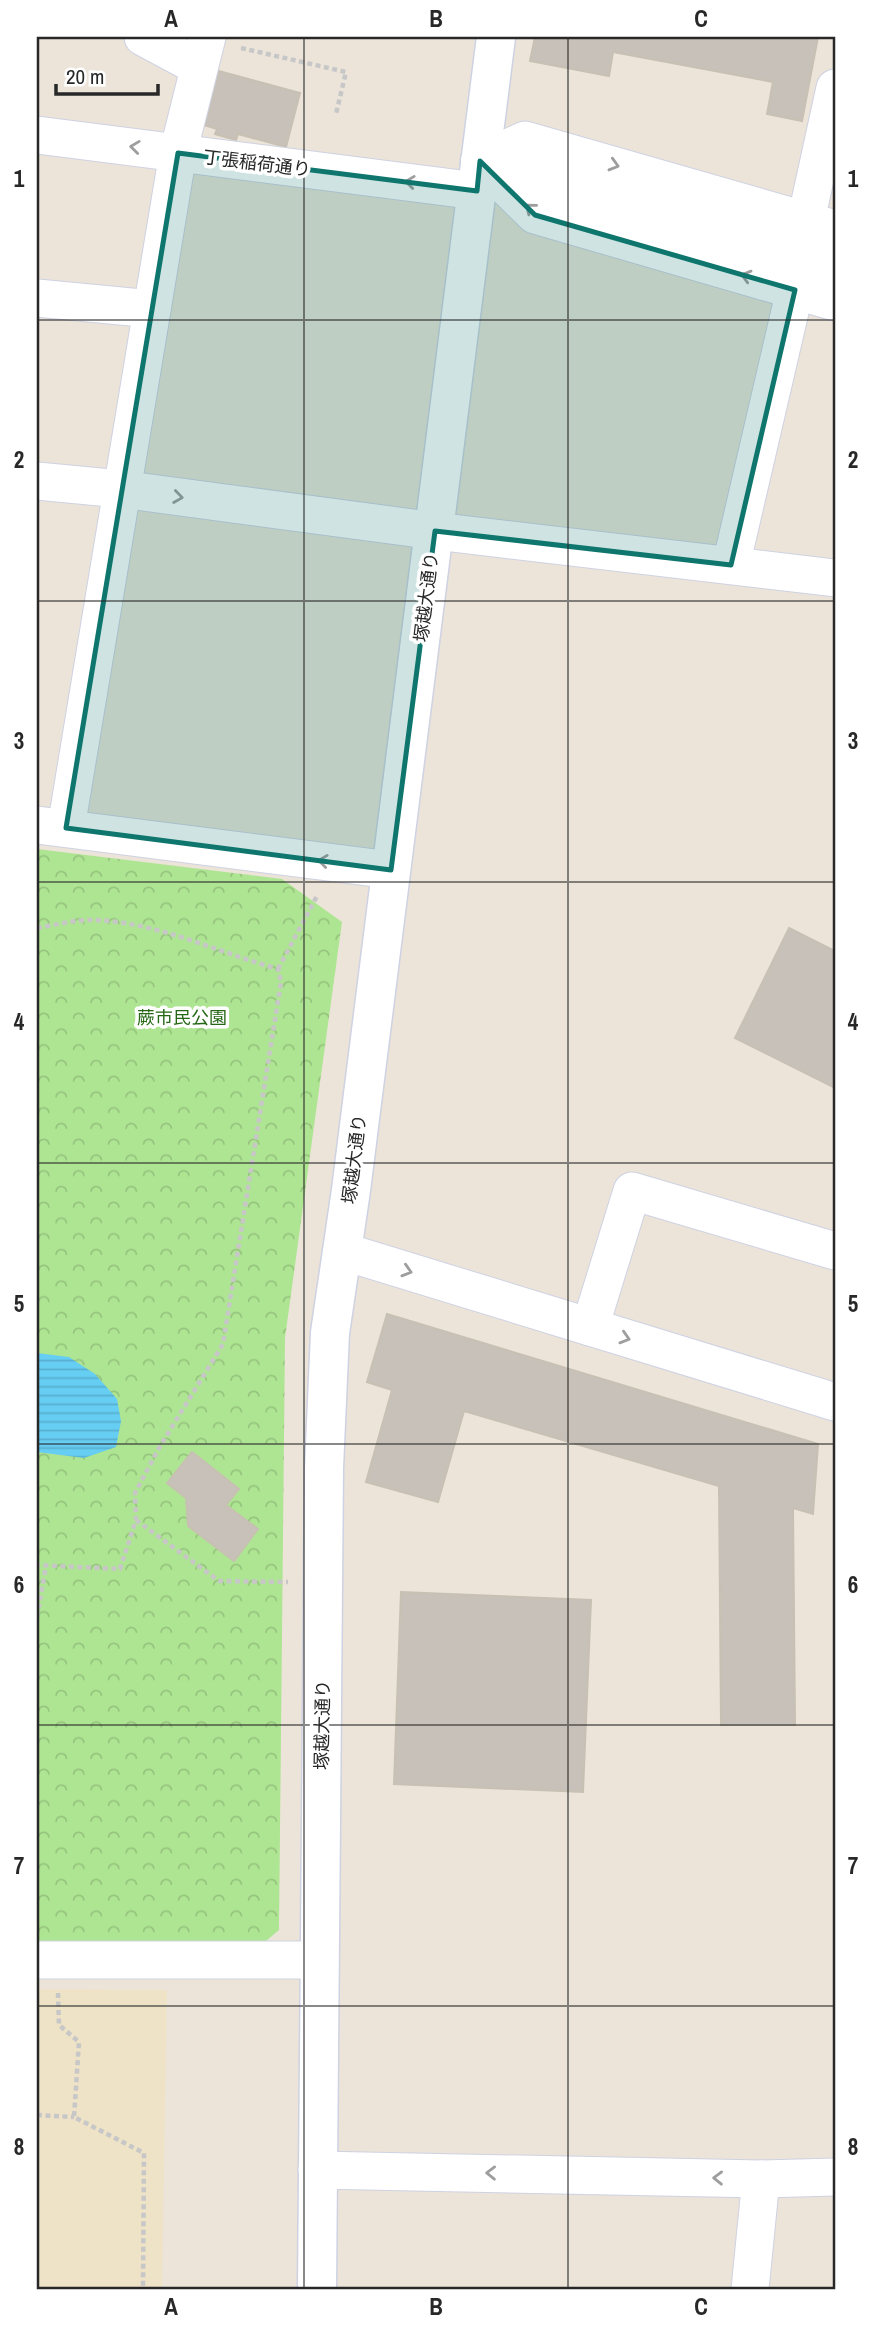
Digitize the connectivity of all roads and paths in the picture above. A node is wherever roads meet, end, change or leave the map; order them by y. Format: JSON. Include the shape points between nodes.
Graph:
{"nodes":[{"id":1,"x":143,"y":37,"type":"edge"},
{"id":2,"x":496,"y":37,"type":"edge"},
{"id":3,"x":204,"y":48,"type":"edge"},
{"id":4,"x":835,"y":88,"type":"edge"},
{"id":5,"x":336,"y":114,"type":"dead end"},
{"id":6,"x":37,"y":135,"type":"edge"},
{"id":7,"x":178,"y":153,"type":"junction"},
{"id":8,"x":479,"y":176,"type":"junction"},
{"id":9,"x":821,"y":224,"type":"edge"},
{"id":10,"x":835,"y":264,"type":"edge"},
{"id":11,"x":795,"y":290,"type":"junction"},
{"id":12,"x":37,"y":298,"type":"edge"},
{"id":13,"x":835,"y":302,"type":"edge"},
{"id":14,"x":152,"y":309,"type":"junction"},
{"id":15,"x":37,"y":481,"type":"edge"},
{"id":16,"x":121,"y":489,"type":"junction"},
{"id":17,"x":435,"y":531,"type":"junction"},
{"id":18,"x":731,"y":565,"type":"junction"},
{"id":19,"x":835,"y":578,"type":"edge"},
{"id":20,"x":51,"y":827,"type":"edge"},
{"id":21,"x":391,"y":870,"type":"junction"},
{"id":22,"x":323,"y":884,"type":"dead end"},
{"id":23,"x":37,"y":928,"type":"edge"},
{"id":24,"x":278,"y":969,"type":"junction"},
{"id":25,"x":342,"y":1251,"type":"junction"},
{"id":26,"x":835,"y":1251,"type":"edge"},
{"id":27,"x":590,"y":1327,"type":"junction"},
{"id":28,"x":835,"y":1402,"type":"edge"},
{"id":29,"x":136,"y":1520,"type":"junction"},
{"id":30,"x":37,"y":1565,"type":"edge"},
{"id":31,"x":46,"y":1566,"type":"junction"},
{"id":32,"x":324,"y":1582,"type":"junction"},
{"id":33,"x":37,"y":1617,"type":"edge"},
{"id":34,"x":47,"y":1960,"type":"edge"},
{"id":35,"x":318,"y":1960,"type":"junction"},
{"id":36,"x":37,"y":2115,"type":"edge"},
{"id":37,"x":74,"y":2118,"type":"junction"},
{"id":38,"x":317,"y":2170,"type":"junction"},
{"id":39,"x":835,"y":2177,"type":"edge"},
{"id":40,"x":761,"y":2179,"type":"junction"},
{"id":41,"x":143,"y":2289,"type":"edge"},
{"id":42,"x":318,"y":2289,"type":"edge"},
{"id":43,"x":750,"y":2289,"type":"edge"}],
"edges":[{"from":1,"to":3,"type":"street"},
{"from":2,"to":8,"type":"street","name":"塚越大通り"},
{"from":3,"to":5,"type":"path","via":[[345,72]]},
{"from":3,"to":7,"type":"street"},
{"from":4,"to":9,"type":"street"},
{"from":7,"to":6,"type":"street","name":"丁張稲荷通り","one_way":true},
{"from":8,"to":7,"type":"street","name":"丁張稲荷通り","one_way":true},
{"from":7,"to":14,"type":"street"},
{"from":8,"to":9,"type":"street","one_way":true,"via":[[525,140]]},
{"from":8,"to":10,"type":"street","via":[[532,175]]},
{"from":11,"to":8,"type":"street","one_way":true,"via":[[535,215]]},
{"from":8,"to":17,"type":"street","name":"塚越大通り"},
{"from":11,"to":13,"type":"street"},
{"from":11,"to":18,"type":"street"},
{"from":12,"to":14,"type":"street"},
{"from":14,"to":16,"type":"street"},
{"from":15,"to":16,"type":"street"},
{"from":16,"to":17,"type":"street","one_way":true},
{"from":16,"to":20,"type":"street"},
{"from":17,"to":18,"type":"street"},
{"from":17,"to":21,"type":"street","name":"塚越大通り"},
{"from":18,"to":19,"type":"street"},
{"from":21,"to":20,"type":"street","one_way":true},
{"from":21,"to":25,"type":"street","name":"塚越大通り"},
{"from":22,"to":24,"type":"path"},
{"from":23,"to":24,"type":"path","via":[[93,919],[147,926]]},
{"from":24,"to":29,"type":"path","via":[[281,982],[223,1344],[135,1493]]},
{"from":25,"to":27,"type":"street","one_way":true},
{"from":25,"to":32,"type":"street","name":"塚越大通り","via":[[330,1333]]},
{"from":26,"to":27,"type":"street","via":[[632,1191]]},
{"from":27,"to":28,"type":"street","one_way":true},
{"from":29,"to":31,"type":"path","via":[[121,1569]]},
{"from":29,"to":32,"type":"path","via":[[219,1581]]},
{"from":30,"to":31,"type":"path"},
{"from":31,"to":33,"type":"path"},
{"from":32,"to":35,"type":"street","name":"塚越大通り"},
{"from":34,"to":35,"type":"street"},
{"from":34,"to":37,"type":"path","via":[[59,2025],[79,2042]]},
{"from":35,"to":38,"type":"street","name":"塚越大通り"},
{"from":36,"to":37,"type":"path"},
{"from":37,"to":41,"type":"path","via":[[144,2153]]},
{"from":40,"to":38,"type":"street","one_way":true},
{"from":38,"to":42,"type":"street","name":"塚越大通り"},
{"from":39,"to":40,"type":"street"},
{"from":40,"to":43,"type":"street"}]}
